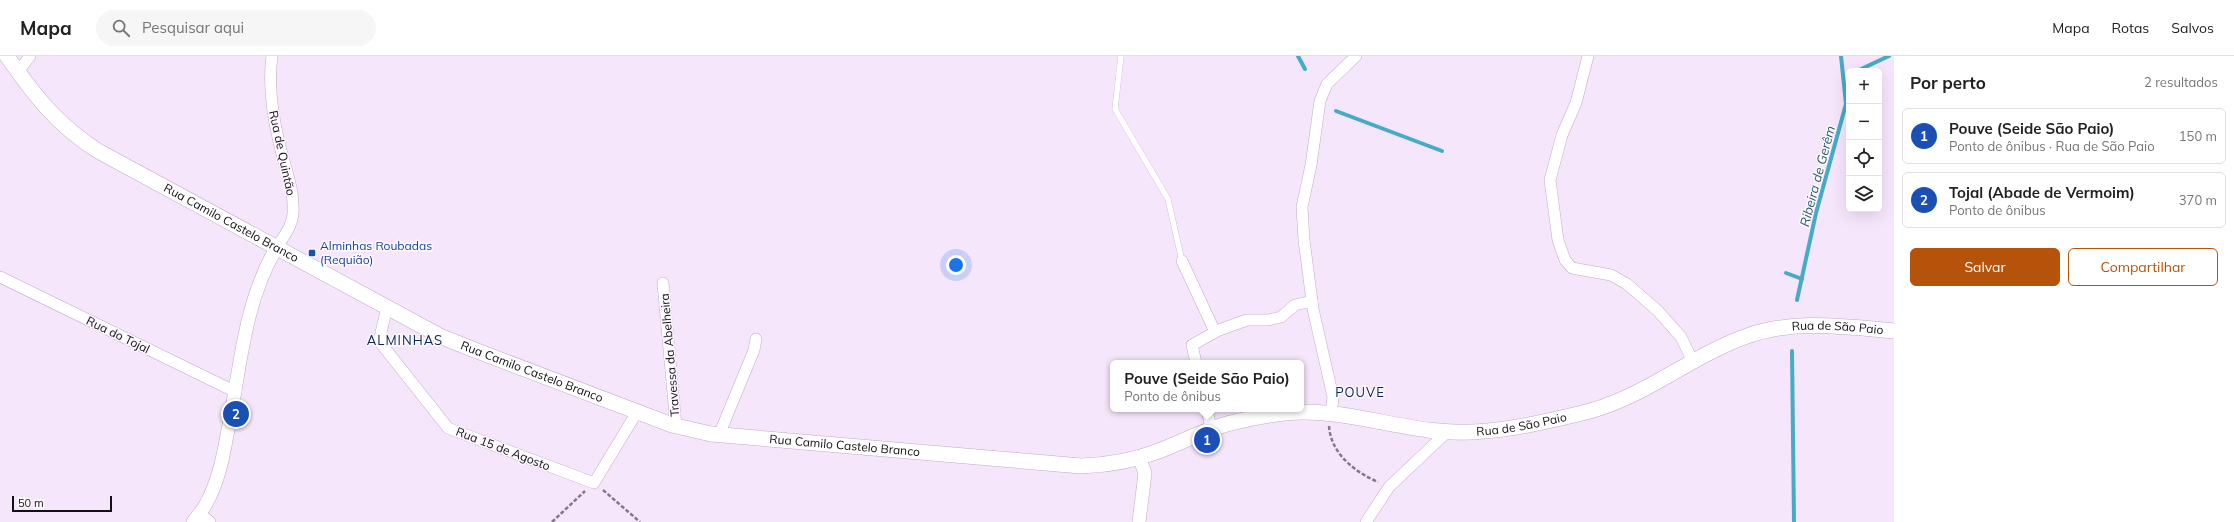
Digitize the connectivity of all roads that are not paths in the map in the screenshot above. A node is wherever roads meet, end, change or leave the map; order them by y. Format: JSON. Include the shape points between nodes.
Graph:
{"nodes":[{"id":1,"x":7,"y":56,"type":"edge"},
{"id":2,"x":30,"y":56,"type":"edge"},
{"id":3,"x":272,"y":56,"type":"edge"},
{"id":4,"x":1121,"y":56,"type":"edge"},
{"id":5,"x":1356,"y":56,"type":"edge"},
{"id":6,"x":1588,"y":56,"type":"edge"},
{"id":7,"x":18,"y":72,"type":"junction"},
{"id":8,"x":277,"y":247,"type":"junction"},
{"id":9,"x":1182,"y":261,"type":"joint"},
{"id":10,"x":0,"y":277,"type":"edge"},
{"id":11,"x":663,"y":283,"type":"dead end"},
{"id":12,"x":1312,"y":301,"type":"junction"},
{"id":13,"x":387,"y":307,"type":"junction"},
{"id":14,"x":1894,"y":331,"type":"edge"},
{"id":15,"x":1215,"y":332,"type":"junction"},
{"id":16,"x":756,"y":339,"type":"dead end"},
{"id":17,"x":1195,"y":360,"type":"edge"},
{"id":18,"x":1693,"y":362,"type":"junction"},
{"id":19,"x":236,"y":392,"type":"junction"},
{"id":20,"x":637,"y":412,"type":"junction"},
{"id":21,"x":1208,"y":412,"type":"edge"},
{"id":22,"x":1331,"y":414,"type":"junction"},
{"id":23,"x":676,"y":426,"type":"junction"},
{"id":24,"x":1212,"y":429,"type":"junction"},
{"id":25,"x":1448,"y":432,"type":"junction"},
{"id":26,"x":719,"y":435,"type":"junction"},
{"id":27,"x":1139,"y":457,"type":"junction"},
{"id":28,"x":196,"y":518,"type":"edge"},
{"id":29,"x":210,"y":522,"type":"edge"},
{"id":30,"x":1139,"y":522,"type":"edge"},
{"id":31,"x":1366,"y":522,"type":"edge"}],
"edges":[{"from":1,"to":7,"type":"main road","name":"Rua Camilo Castelo Branco"},
{"from":2,"to":7,"type":"street"},
{"from":3,"to":8,"type":"street","name":"Rua de Quintão","via":[[269,91],[292,198],[293,215],[287,232]]},
{"from":4,"to":9,"type":"lane","via":[[1115,109],[1168,199]]},
{"from":5,"to":12,"type":"street","via":[[1327,84],[1320,101],[1302,207]]},
{"from":6,"to":18,"type":"street","via":[[1576,103],[1562,135],[1550,180],[1558,240],[1565,260],[1572,268],[1611,275],[1627,284],[1658,311],[1681,337]]},
{"from":7,"to":8,"type":"main road","name":"Rua Camilo Castelo Branco","via":[[52,116],[79,139]]},
{"from":8,"to":13,"type":"main road","name":"Rua Camilo Castelo Branco"},
{"from":8,"to":19,"type":"street","via":[[257,292],[244,340]]},
{"from":9,"to":15,"type":"street"},
{"from":10,"to":19,"type":"street","name":"Rua do Tojal"},
{"from":11,"to":23,"type":"street","name":"Travessa da Abelheira"},
{"from":12,"to":15,"type":"street","via":[[1295,306],[1281,317],[1247,320]]},
{"from":12,"to":22,"type":"street","via":[[1333,397]]},
{"from":13,"to":20,"type":"main road","name":"Rua Camilo Castelo Branco","via":[[442,337]]},
{"from":13,"to":20,"type":"street","name":"Rua 15 de Agosto","via":[[379,342],[448,428],[594,483]]},
{"from":14,"to":18,"type":"main road","name":"Rua de São Paio","via":[[1818,326],[1776,329],[1740,339]]},
{"from":15,"to":17,"type":"street","via":[[1192,345]]},
{"from":16,"to":26,"type":"street","via":[[754,350]]},
{"from":18,"to":25,"type":"main road","name":"Rua de São Paio","via":[[1632,396],[1582,414],[1501,431]]},
{"from":19,"to":28,"type":"street","via":[[221,467],[207,503]]},
{"from":20,"to":23,"type":"main road","name":"Rua Camilo Castelo Branco"},
{"from":21,"to":24,"type":"street"},
{"from":22,"to":24,"type":"main road","name":"Rua de São Paio","via":[[1311,412],[1263,416]]},
{"from":22,"to":25,"type":"main road","name":"Rua de São Paio"},
{"from":23,"to":26,"type":"main road","name":"Rua Camilo Castelo Branco"},
{"from":24,"to":27,"type":"main road","name":"Rua de São Paio"},
{"from":25,"to":31,"type":"street","via":[[1389,487]]},
{"from":26,"to":27,"type":"main road","name":"Rua Camilo Castelo Branco","via":[[1069,466],[1093,466]]},
{"from":27,"to":30,"type":"street","via":[[1145,473]]},
{"from":28,"to":29,"type":"street"}]}
